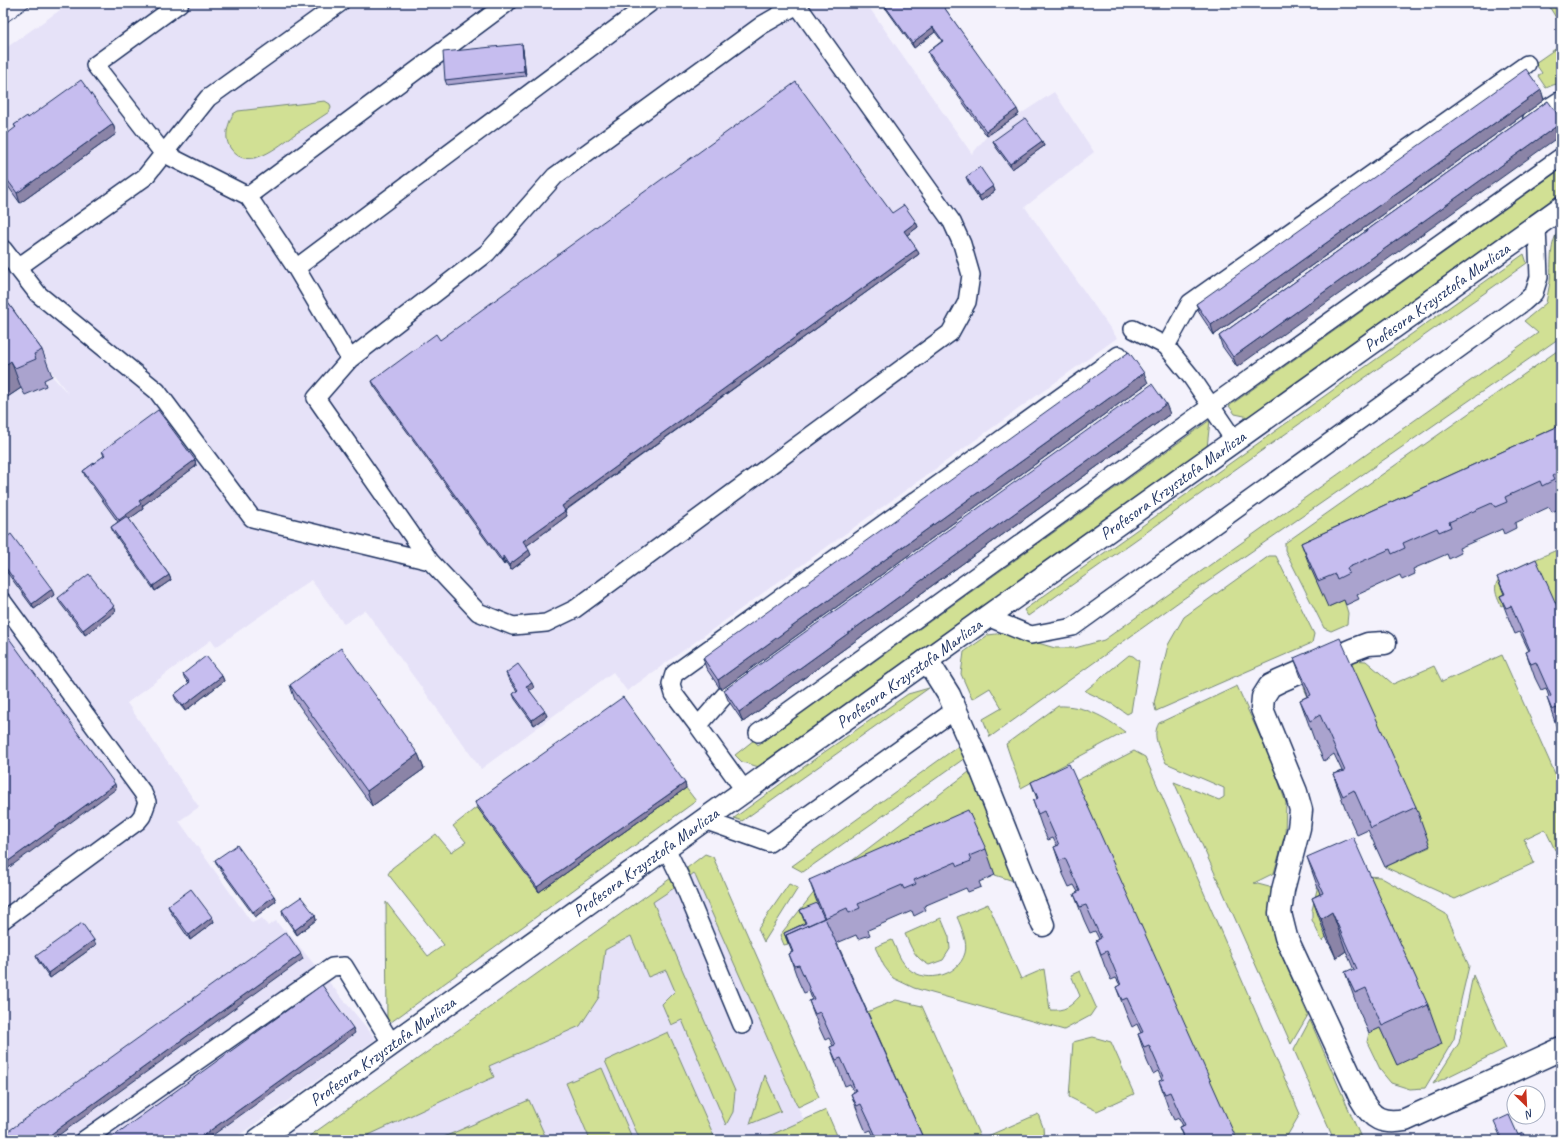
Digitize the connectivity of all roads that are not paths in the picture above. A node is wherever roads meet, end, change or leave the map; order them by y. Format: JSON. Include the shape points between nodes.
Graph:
{"nodes":[{"id":1,"x":180,"y":3,"type":"edge"},
{"id":2,"x":340,"y":3,"type":"edge"},
{"id":3,"x":507,"y":3,"type":"edge"},
{"id":4,"x":650,"y":3,"type":"edge"},
{"id":5,"x":797,"y":4,"type":"edge"},
{"id":6,"x":1527,"y":64,"type":"dead end"},
{"id":7,"x":1561,"y":102,"type":"edge"},
{"id":8,"x":1520,"y":128,"type":"edge"},
{"id":9,"x":163,"y":153,"type":"junction"},
{"id":10,"x":1561,"y":158,"type":"edge"},
{"id":11,"x":248,"y":196,"type":"junction"},
{"id":12,"x":1561,"y":208,"type":"edge"},
{"id":13,"x":1537,"y":226,"type":"junction"},
{"id":14,"x":3,"y":249,"type":"edge"},
{"id":15,"x":17,"y":268,"type":"junction"},
{"id":16,"x":296,"y":268,"type":"junction"},
{"id":17,"x":1132,"y":329,"type":"dead end"},
{"id":18,"x":1166,"y":346,"type":"junction"},
{"id":19,"x":1119,"y":355,"type":"dead end"},
{"id":20,"x":350,"y":359,"type":"junction"},
{"id":21,"x":1211,"y":406,"type":"junction"},
{"id":22,"x":1234,"y":440,"type":"junction"},
{"id":23,"x":430,"y":561,"type":"junction"},
{"id":24,"x":3,"y":602,"type":"edge"},
{"id":25,"x":986,"y":617,"type":"junction"},
{"id":26,"x":1385,"y":643,"type":"dead end"},
{"id":27,"x":927,"y":660,"type":"junction"},
{"id":28,"x":757,"y":672,"type":"edge"},
{"id":29,"x":955,"y":710,"type":"junction"},
{"id":30,"x":698,"y":726,"type":"junction"},
{"id":31,"x":758,"y":733,"type":"dead end"},
{"id":32,"x":745,"y":791,"type":"junction"},
{"id":33,"x":704,"y":820,"type":"junction"},
{"id":34,"x":666,"y":848,"type":"junction"},
{"id":35,"x":3,"y":920,"type":"edge"},
{"id":36,"x":1043,"y":925,"type":"dead end"},
{"id":37,"x":742,"y":1025,"type":"dead end"},
{"id":38,"x":392,"y":1044,"type":"junction"},
{"id":39,"x":1561,"y":1049,"type":"edge"},
{"id":40,"x":84,"y":1140,"type":"edge"},
{"id":41,"x":258,"y":1140,"type":"edge"}],
"edges":[{"from":1,"to":9,"type":"lane","via":[[95,65]]},
{"from":2,"to":9,"type":"lane","via":[[208,98]]},
{"from":3,"to":11,"type":"lane"},
{"from":4,"to":16,"type":"lane"},
{"from":5,"to":20,"type":"lane","via":[[762,25],[555,176],[487,253]]},
{"from":5,"to":23,"type":"lane","via":[[952,222],[971,275],[966,302],[950,333],[582,604],[546,623],[513,626],[478,612]]},
{"from":6,"to":18,"type":"lane","via":[[1190,303]]},
{"from":7,"to":8,"type":"lane"},
{"from":9,"to":11,"type":"lane"},
{"from":9,"to":15,"type":"lane","via":[[145,177]]},
{"from":10,"to":21,"type":"lane"},
{"from":11,"to":16,"type":"lane"},
{"from":12,"to":13,"type":"street","name":"Profesora Krzysztofa Marlicza"},
{"from":13,"to":22,"type":"street","name":"Profesora Krzysztofa Marlicza"},
{"from":13,"to":25,"type":"lane","via":[[1539,277],[1534,293],[1524,302],[1073,627],[1031,635]]},
{"from":14,"to":15,"type":"lane"},
{"from":15,"to":23,"type":"lane","via":[[38,294],[157,391],[252,518]]},
{"from":16,"to":20,"type":"lane"},
{"from":17,"to":18,"type":"lane"},
{"from":18,"to":21,"type":"lane"},
{"from":19,"to":30,"type":"lane","via":[[674,674],[671,684],[674,694]]},
{"from":20,"to":23,"type":"lane","via":[[316,398]]},
{"from":21,"to":22,"type":"lane"},
{"from":21,"to":31,"type":"lane"},
{"from":22,"to":25,"type":"street","name":"Profesora Krzysztofa Marlicza"},
{"from":24,"to":35,"type":"lane","via":[[147,802],[138,821]]},
{"from":25,"to":27,"type":"street","name":"Profesora Krzysztofa Marlicza"},
{"from":26,"to":39,"type":"street","via":[[1368,644],[1280,681],[1270,686],[1263,697],[1262,709],[1301,810],[1280,913],[1286,937],[1361,1099],[1369,1112],[1380,1119],[1392,1123],[1404,1120]]},
{"from":27,"to":29,"type":"street"},
{"from":27,"to":32,"type":"street","name":"Profesora Krzysztofa Marlicza"},
{"from":28,"to":30,"type":"lane","via":[[725,695]]},
{"from":29,"to":33,"type":"lane","via":[[769,843]]},
{"from":29,"to":36,"type":"street"},
{"from":30,"to":32,"type":"lane"},
{"from":32,"to":33,"type":"street","name":"Profesora Krzysztofa Marlicza"},
{"from":33,"to":34,"type":"street","name":"Profesora Krzysztofa Marlicza"},
{"from":34,"to":37,"type":"lane"},
{"from":34,"to":38,"type":"street","name":"Profesora Krzysztofa Marlicza"},
{"from":38,"to":40,"type":"lane","via":[[344,966],[332,967]]},
{"from":38,"to":41,"type":"street","name":"Profesora Krzysztofa Marlicza"}]}
